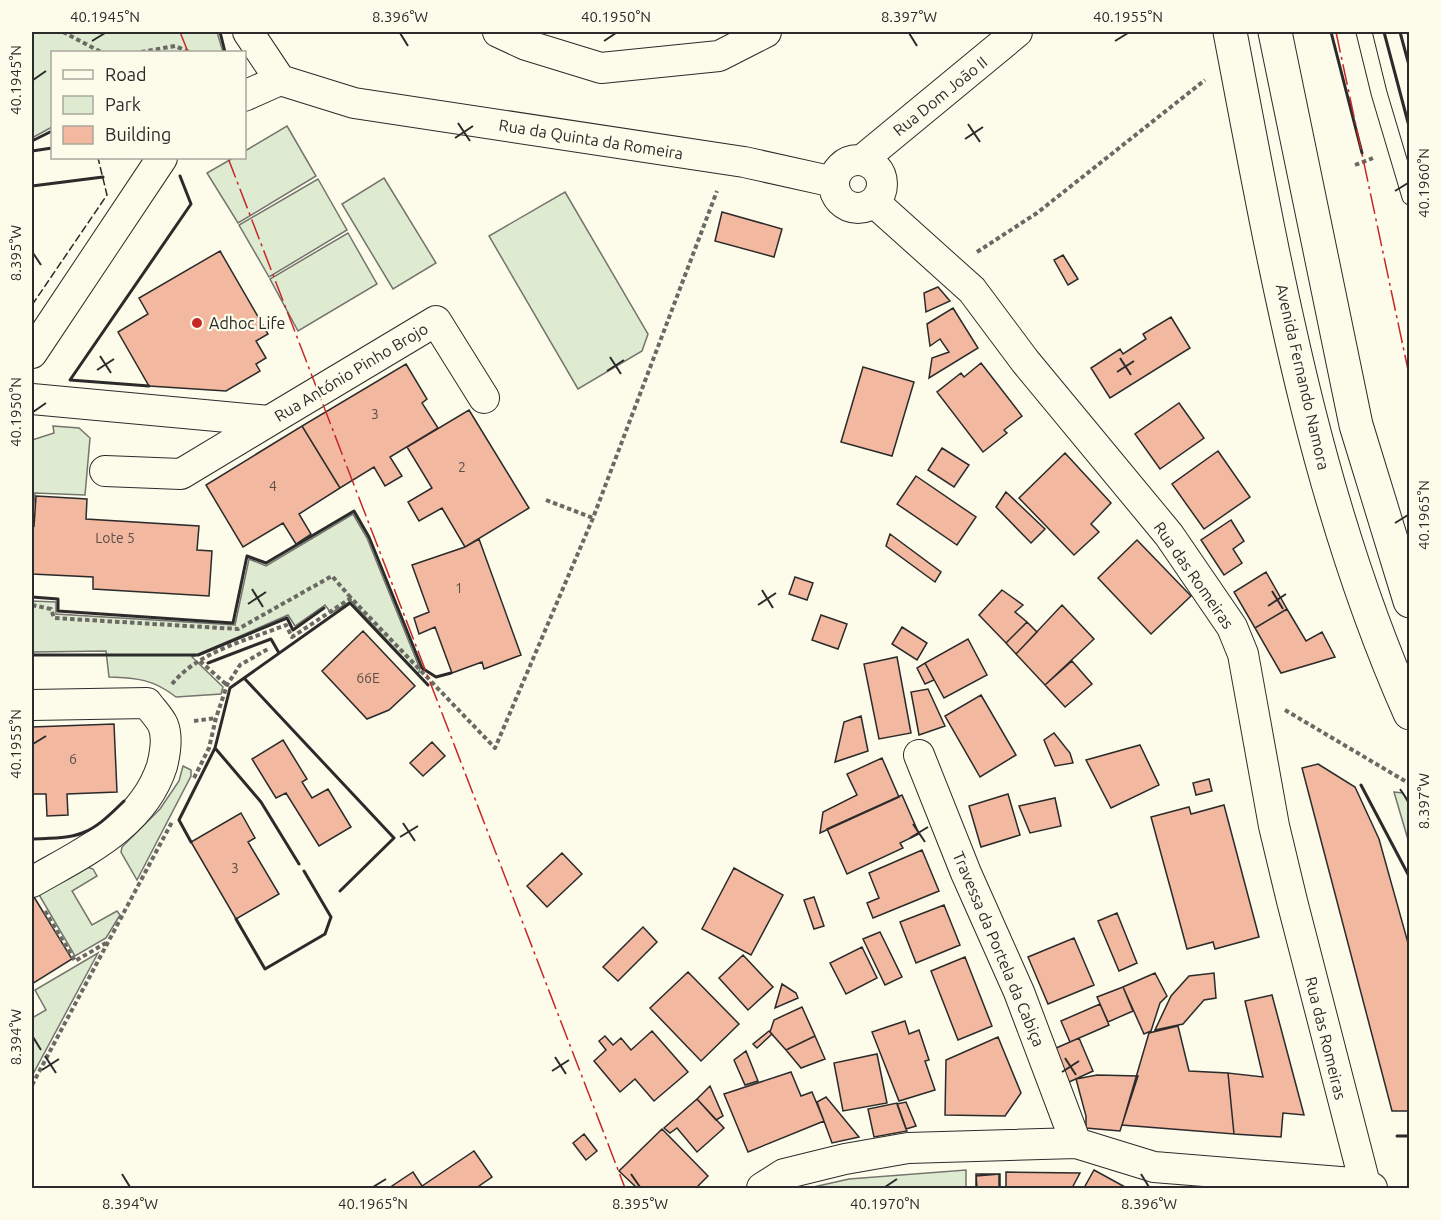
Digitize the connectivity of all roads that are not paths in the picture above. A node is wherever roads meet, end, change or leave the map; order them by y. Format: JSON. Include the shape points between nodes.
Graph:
{"nodes":[{"id":1,"x":248,"y":32,"type":"edge"},
{"id":2,"x":498,"y":32,"type":"edge"},
{"id":3,"x":766,"y":32,"type":"edge"},
{"id":4,"x":1017,"y":32,"type":"edge"},
{"id":5,"x":1230,"y":32,"type":"edge"},
{"id":6,"x":1275,"y":32,"type":"edge"},
{"id":7,"x":1364,"y":32,"type":"edge"},
{"id":8,"x":280,"y":80,"type":"junction"},
{"id":9,"x":246,"y":95,"type":"edge"},
{"id":10,"x":161,"y":159,"type":"edge"},
{"id":11,"x":862,"y":160,"type":"junction"},
{"id":12,"x":834,"y":183,"type":"junction"},
{"id":13,"x":1410,"y":197,"type":"edge"},
{"id":14,"x":874,"y":202,"type":"junction"},
{"id":15,"x":32,"y":353,"type":"edge"},
{"id":16,"x":484,"y":398,"type":"dead end"},
{"id":17,"x":32,"y":399,"type":"edge"},
{"id":18,"x":269,"y":421,"type":"junction"},
{"id":19,"x":105,"y":471,"type":"dead end"},
{"id":20,"x":1410,"y":601,"type":"edge"},
{"id":21,"x":32,"y":705,"type":"edge"},
{"id":22,"x":1410,"y":713,"type":"edge"},
{"id":23,"x":919,"y":755,"type":"dead end"},
{"id":24,"x":37,"y":894,"type":"edge"},
{"id":25,"x":1076,"y":1143,"type":"junction"},
{"id":26,"x":1369,"y":1186,"type":"edge"},
{"id":27,"x":762,"y":1188,"type":"edge"}],
"edges":[{"from":1,"to":8,"type":"street"},
{"from":2,"to":3,"type":"street","via":[[526,45],[602,68],[719,56]]},
{"from":4,"to":11,"type":"street","name":"Rua Dom João II"},
{"from":5,"to":22,"type":"main road","name":"Avenida Fernando Namora","via":[[1291,331],[1328,481],[1364,595]]},
{"from":6,"to":20,"type":"main road","via":[[1356,425]]},
{"from":7,"to":13,"type":"lane"},
{"from":8,"to":9,"type":"street"},
{"from":8,"to":12,"type":"street","name":"Rua da Quinta da Romeira","via":[[354,103],[729,159]]},
{"from":10,"to":15,"type":"street"},
{"from":11,"to":12,"type":"street","name":"Rua Dom João II","via":[[846,163]]},
{"from":11,"to":14,"type":"street","via":[[870,162],[880,173],[882,189]]},
{"from":12,"to":14,"type":"street","via":[[844,203],[859,208]]},
{"from":14,"to":26,"type":"street","name":"Rua das Romeiras","via":[[972,290],[1025,361],[1169,536],[1232,627],[1243,654],[1284,869],[1340,1096]]},
{"from":16,"to":18,"type":"street","name":"Rua António Pinho Brojo","via":[[436,321]]},
{"from":17,"to":18,"type":"street","name":"Rua António Pinho Brojo"},
{"from":18,"to":19,"type":"street","via":[[181,474]]},
{"from":21,"to":24,"type":"street","via":[[147,703],[164,725],[166,752],[155,786],[125,824]]},
{"from":23,"to":25,"type":"street","name":"Travessa da Portela da Cabiça","via":[[1019,992]]},
{"from":25,"to":26,"type":"street","via":[[1154,1167]]},
{"from":25,"to":27,"type":"street","via":[[908,1148],[784,1174]]}]}
